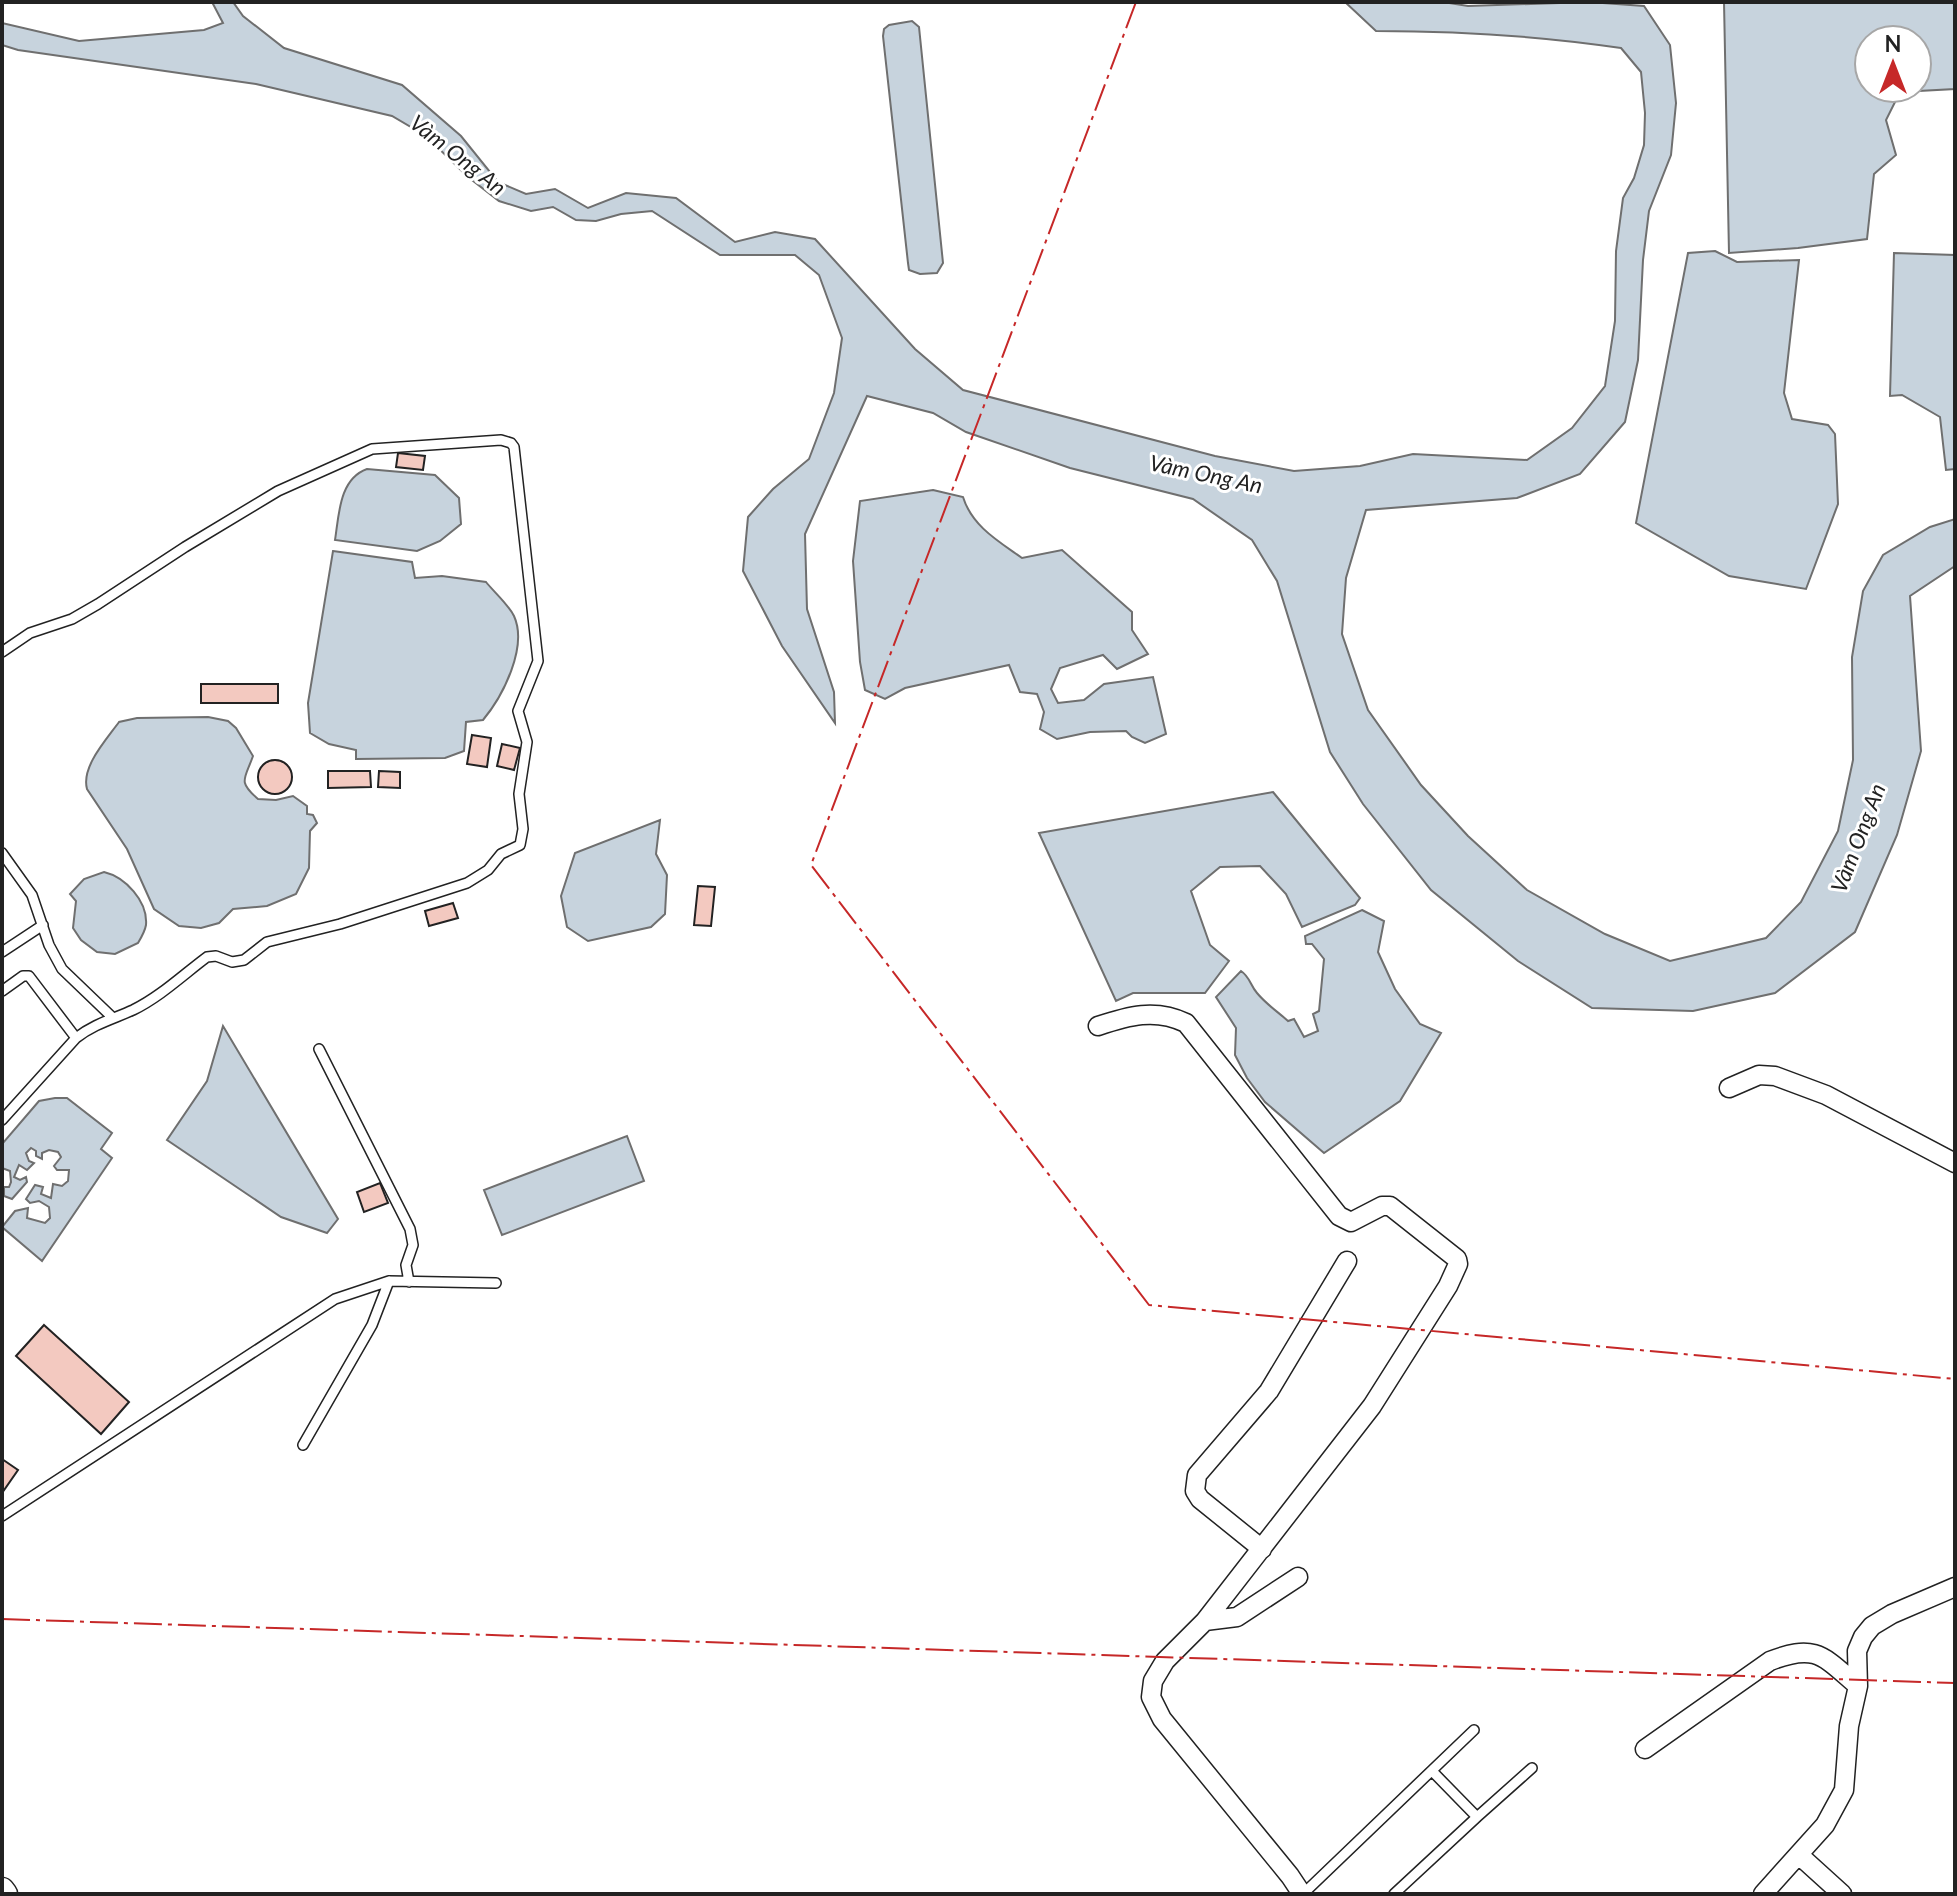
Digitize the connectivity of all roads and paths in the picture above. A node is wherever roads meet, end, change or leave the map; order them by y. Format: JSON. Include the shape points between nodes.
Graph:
{"nodes":[{"id":1,"x":2,"y":652,"type":"edge"},
{"id":2,"x":2,"y":853,"type":"edge"},
{"id":3,"x":43,"y":925,"type":"junction"},
{"id":4,"x":2,"y":952,"type":"edge"},
{"id":5,"x":2,"y":991,"type":"edge"},
{"id":6,"x":112,"y":1017,"type":"junction"},
{"id":7,"x":1098,"y":1026,"type":"dead end"},
{"id":8,"x":76,"y":1038,"type":"junction"},
{"id":9,"x":319,"y":1049,"type":"dead end"},
{"id":10,"x":1729,"y":1088,"type":"dead end"},
{"id":11,"x":2,"y":1120,"type":"edge"},
{"id":12,"x":1955,"y":1163,"type":"edge"},
{"id":13,"x":1347,"y":1261,"type":"dead end"},
{"id":14,"x":389,"y":1281,"type":"junction"},
{"id":15,"x":409,"y":1282,"type":"junction"},
{"id":16,"x":496,"y":1283,"type":"dead end"},
{"id":17,"x":303,"y":1445,"type":"dead end"},
{"id":18,"x":2,"y":1516,"type":"edge"},
{"id":19,"x":1262,"y":1549,"type":"junction"},
{"id":20,"x":1298,"y":1577,"type":"dead end"},
{"id":21,"x":1955,"y":1587,"type":"edge"},
{"id":22,"x":1205,"y":1621,"type":"junction"},
{"id":23,"x":1858,"y":1686,"type":"junction"},
{"id":24,"x":1474,"y":1730,"type":"dead end"},
{"id":25,"x":1645,"y":1749,"type":"dead end"},
{"id":26,"x":1532,"y":1768,"type":"dead end"},
{"id":27,"x":1432,"y":1771,"type":"junction"},
{"id":28,"x":1477,"y":1817,"type":"junction"},
{"id":29,"x":1799,"y":1855,"type":"junction"},
{"id":30,"x":1302,"y":1894,"type":"edge"},
{"id":31,"x":1394,"y":1894,"type":"edge"},
{"id":32,"x":1763,"y":1894,"type":"edge"},
{"id":33,"x":1842,"y":1894,"type":"edge"}],
"edges":[{"from":1,"to":6,"type":"lane","via":[[30,633],[98,604],[278,491],[372,449],[501,440],[514,447],[538,661],[518,711],[527,742],[519,794],[520,845],[467,883],[267,942],[244,960],[207,957],[152,999]]},
{"from":2,"to":3,"type":"lane","via":[[32,895]]},
{"from":3,"to":4,"type":"lane"},
{"from":3,"to":6,"type":"lane","via":[[62,969]]},
{"from":5,"to":8,"type":"lane","via":[[29,976]]},
{"from":6,"to":8,"type":"lane"},
{"from":7,"to":19,"type":"street","via":[[1134,1014],[1186,1023],[1339,1216],[1351,1222],[1390,1206],[1457,1259],[1448,1286],[1372,1406]]},
{"from":8,"to":11,"type":"lane"},
{"from":9,"to":15,"type":"lane","via":[[410,1229]]},
{"from":10,"to":12,"type":"street","via":[[1759,1075],[1775,1076],[1826,1095]]},
{"from":13,"to":19,"type":"street","via":[[1269,1391],[1197,1475],[1200,1499]]},
{"from":14,"to":15,"type":"lane"},
{"from":14,"to":17,"type":"lane","via":[[372,1325]]},
{"from":14,"to":18,"type":"lane","via":[[335,1299]]},
{"from":15,"to":16,"type":"lane"},
{"from":19,"to":22,"type":"street"},
{"from":20,"to":22,"type":"street","via":[[1237,1617]]},
{"from":21,"to":23,"type":"street","via":[[1872,1626],[1857,1651]]},
{"from":22,"to":30,"type":"street","via":[[1165,1661],[1151,1697],[1162,1719]]},
{"from":23,"to":25,"type":"street","via":[[1829,1661],[1793,1652],[1770,1661]]},
{"from":23,"to":29,"type":"street","via":[[1844,1790],[1825,1825]]},
{"from":24,"to":27,"type":"lane"},
{"from":26,"to":28,"type":"lane"},
{"from":27,"to":28,"type":"lane"},
{"from":27,"to":30,"type":"lane"},
{"from":28,"to":31,"type":"lane"},
{"from":29,"to":32,"type":"street"},
{"from":29,"to":33,"type":"street"}]}
